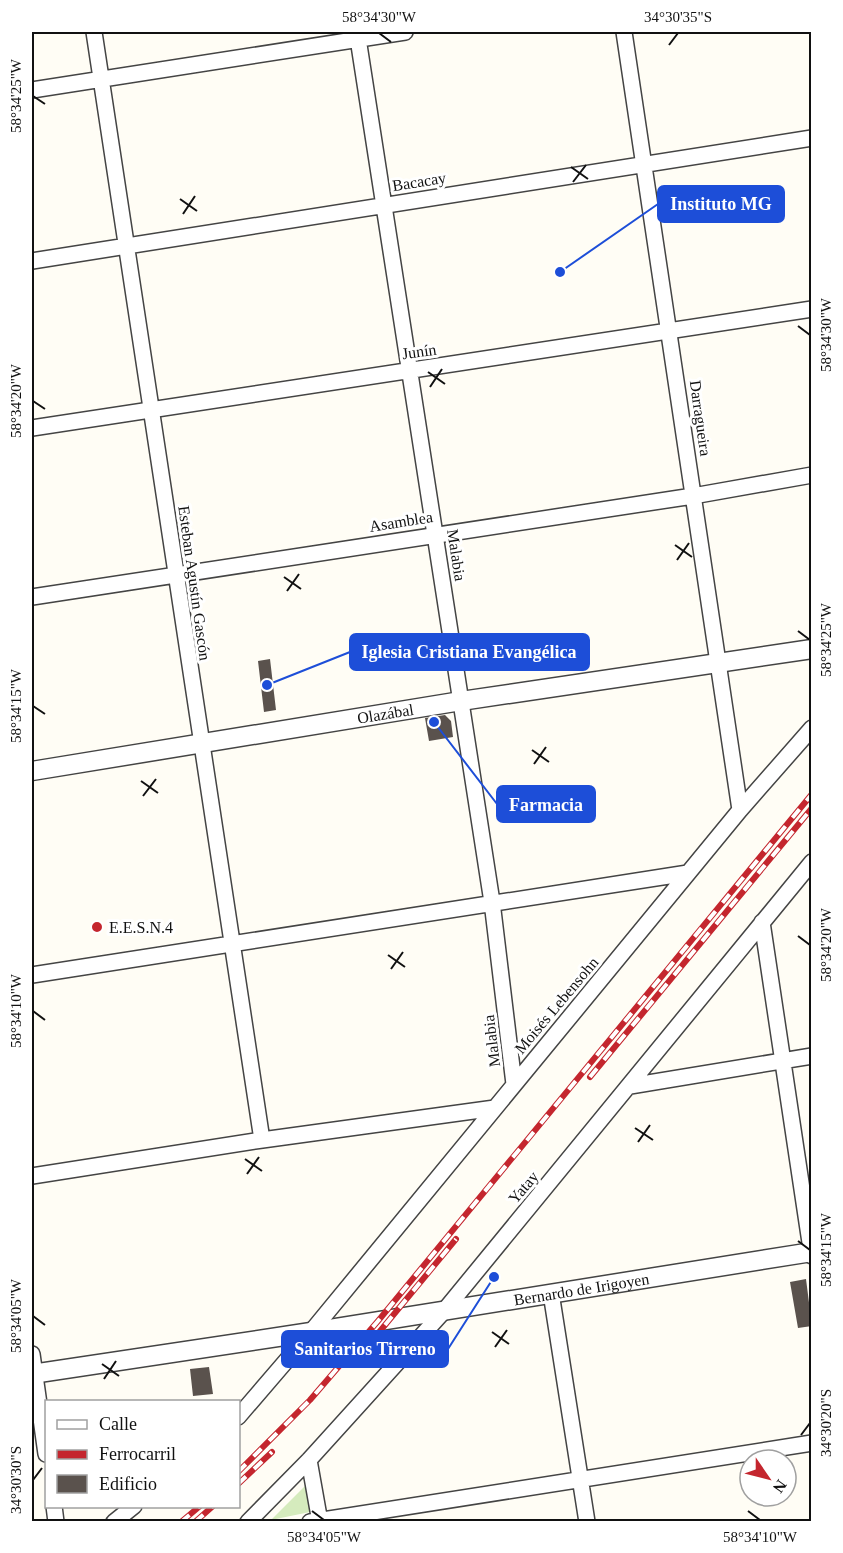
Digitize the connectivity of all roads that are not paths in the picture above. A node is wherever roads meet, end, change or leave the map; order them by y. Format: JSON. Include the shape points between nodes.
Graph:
{"nodes":[{"id":1,"x":94,"y":32,"type":"edge"},
{"id":2,"x":405,"y":32,"type":"edge"},
{"id":3,"x":624,"y":32,"type":"edge"},
{"id":4,"x":358,"y":35,"type":"edge"},
{"id":5,"x":101,"y":79,"type":"junction"},
{"id":6,"x":32,"y":90,"type":"edge"},
{"id":7,"x":812,"y":138,"type":"edge"},
{"id":8,"x":644,"y":164,"type":"junction"},
{"id":9,"x":384,"y":205,"type":"junction"},
{"id":10,"x":126,"y":246,"type":"junction"},
{"id":11,"x":32,"y":261,"type":"edge"},
{"id":12,"x":812,"y":309,"type":"edge"},
{"id":13,"x":671,"y":332,"type":"junction"},
{"id":14,"x":410,"y":370,"type":"junction"},
{"id":15,"x":151,"y":409,"type":"junction"},
{"id":16,"x":32,"y":428,"type":"edge"},
{"id":17,"x":812,"y":476,"type":"edge"},
{"id":18,"x":693,"y":496,"type":"junction"},
{"id":19,"x":436,"y":533,"type":"junction"},
{"id":20,"x":175,"y":575,"type":"junction"},
{"id":21,"x":32,"y":597,"type":"edge"},
{"id":22,"x":812,"y":649,"type":"edge"},
{"id":23,"x":720,"y":663,"type":"junction"},
{"id":24,"x":461,"y":701,"type":"junction"},
{"id":25,"x":812,"y":728,"type":"edge"},
{"id":26,"x":201,"y":743,"type":"junction"},
{"id":27,"x":32,"y":771,"type":"edge"},
{"id":28,"x":740,"y":810,"type":"junction"},
{"id":29,"x":812,"y":862,"type":"edge"},
{"id":30,"x":688,"y":873,"type":"junction"},
{"id":31,"x":492,"y":902,"type":"junction"},
{"id":32,"x":762,"y":922,"type":"junction"},
{"id":33,"x":231,"y":944,"type":"junction"},
{"id":34,"x":32,"y":975,"type":"edge"},
{"id":35,"x":812,"y":1056,"type":"edge"},
{"id":36,"x":783,"y":1061,"type":"junction"},
{"id":37,"x":514,"y":1084,"type":"junction"},
{"id":38,"x":630,"y":1086,"type":"junction"},
{"id":39,"x":495,"y":1108,"type":"junction"},
{"id":40,"x":262,"y":1140,"type":"junction"},
{"id":41,"x":32,"y":1176,"type":"edge"},
{"id":42,"x":811,"y":1253,"type":"edge"},
{"id":43,"x":551,"y":1293,"type":"junction"},
{"id":44,"x":444,"y":1311,"type":"junction"},
{"id":45,"x":311,"y":1332,"type":"junction"},
{"id":46,"x":32,"y":1354,"type":"edge"},
{"id":47,"x":33,"y":1373,"type":"edge"},
{"id":48,"x":240,"y":1415,"type":"edge"},
{"id":49,"x":812,"y":1443,"type":"edge"},
{"id":50,"x":45,"y":1448,"type":"edge"},
{"id":51,"x":309,"y":1460,"type":"junction"},
{"id":52,"x":581,"y":1479,"type":"junction"},
{"id":53,"x":131,"y":1508,"type":"edge"},
{"id":54,"x":114,"y":1521,"type":"edge"},
{"id":55,"x":248,"y":1521,"type":"edge"},
{"id":56,"x":317,"y":1521,"type":"edge"},
{"id":57,"x":587,"y":1521,"type":"edge"}],
"edges":[{"from":1,"to":5,"type":"street","name":"Esteban Agustín Gascón"},
{"from":2,"to":4,"type":"street"},
{"from":3,"to":8,"type":"street","name":"Darragueira"},
{"from":4,"to":5,"type":"street"},
{"from":4,"to":9,"type":"street","name":"Malabia"},
{"from":5,"to":6,"type":"street"},
{"from":5,"to":10,"type":"street","name":"Esteban Agustín Gascón"},
{"from":7,"to":8,"type":"street","name":"Bacacay"},
{"from":8,"to":9,"type":"street","name":"Bacacay"},
{"from":8,"to":13,"type":"street","name":"Darragueira"},
{"from":9,"to":10,"type":"street","name":"Bacacay"},
{"from":9,"to":14,"type":"street","name":"Malabia"},
{"from":10,"to":11,"type":"street","name":"Bacacay"},
{"from":10,"to":15,"type":"street","name":"Esteban Agustín Gascón"},
{"from":12,"to":13,"type":"street","name":"Junín"},
{"from":13,"to":14,"type":"street","name":"Junín"},
{"from":13,"to":18,"type":"street","name":"Darragueira"},
{"from":14,"to":15,"type":"street","name":"Junín"},
{"from":14,"to":19,"type":"street","name":"Malabia"},
{"from":15,"to":16,"type":"street","name":"Junín"},
{"from":15,"to":20,"type":"street","name":"Esteban Agustín Gascón"},
{"from":17,"to":18,"type":"street","name":"Asamblea"},
{"from":18,"to":19,"type":"street","name":"Asamblea"},
{"from":18,"to":23,"type":"street","name":"Darragueira"},
{"from":19,"to":20,"type":"street","name":"Asamblea"},
{"from":19,"to":24,"type":"street","name":"Malabia"},
{"from":20,"to":21,"type":"street","name":"Asamblea"},
{"from":20,"to":26,"type":"street","name":"Esteban Agustín Gascón"},
{"from":22,"to":23,"type":"street","name":"Olazábal"},
{"from":23,"to":24,"type":"street","name":"Olazábal"},
{"from":23,"to":28,"type":"street","name":"Darragueira"},
{"from":24,"to":26,"type":"street","name":"Olazábal"},
{"from":24,"to":31,"type":"street","name":"Malabia"},
{"from":25,"to":28,"type":"street","name":"Moisés Lebensohn"},
{"from":26,"to":27,"type":"street","name":"Olazábal"},
{"from":26,"to":33,"type":"street","name":"Esteban Agustín Gascón"},
{"from":28,"to":30,"type":"street","name":"Moisés Lebensohn"},
{"from":29,"to":32,"type":"street","name":"Yatay"},
{"from":30,"to":31,"type":"street"},
{"from":30,"to":37,"type":"street","name":"Moisés Lebensohn"},
{"from":31,"to":33,"type":"street"},
{"from":31,"to":37,"type":"street","name":"Malabia"},
{"from":32,"to":36,"type":"street"},
{"from":32,"to":38,"type":"street","name":"Yatay"},
{"from":33,"to":34,"type":"street"},
{"from":33,"to":40,"type":"street","name":"Esteban Agustín Gascón"},
{"from":35,"to":36,"type":"street"},
{"from":36,"to":38,"type":"street"},
{"from":36,"to":42,"type":"street"},
{"from":37,"to":39,"type":"street","name":"Moisés Lebensohn"},
{"from":38,"to":44,"type":"street","name":"Yatay"},
{"from":39,"to":40,"type":"street"},
{"from":39,"to":45,"type":"street","name":"Moisés Lebensohn"},
{"from":40,"to":41,"type":"street"},
{"from":42,"to":43,"type":"street","name":"Bernardo de Irigoyen"},
{"from":43,"to":44,"type":"street","name":"Bernardo de Irigoyen"},
{"from":43,"to":52,"type":"street"},
{"from":44,"to":45,"type":"street","name":"Bernardo de Irigoyen"},
{"from":44,"to":51,"type":"street","name":"Yatay"},
{"from":45,"to":47,"type":"street","name":"Bernardo de Irigoyen"},
{"from":45,"to":48,"type":"street","name":"Moisés Lebensohn"},
{"from":46,"to":47,"type":"street"},
{"from":47,"to":50,"type":"street"},
{"from":49,"to":52,"type":"street"},
{"from":51,"to":55,"type":"street","name":"Yatay"},
{"from":51,"to":56,"type":"street"},
{"from":52,"to":56,"type":"street"},
{"from":52,"to":57,"type":"street"},
{"from":53,"to":54,"type":"street"}]}
